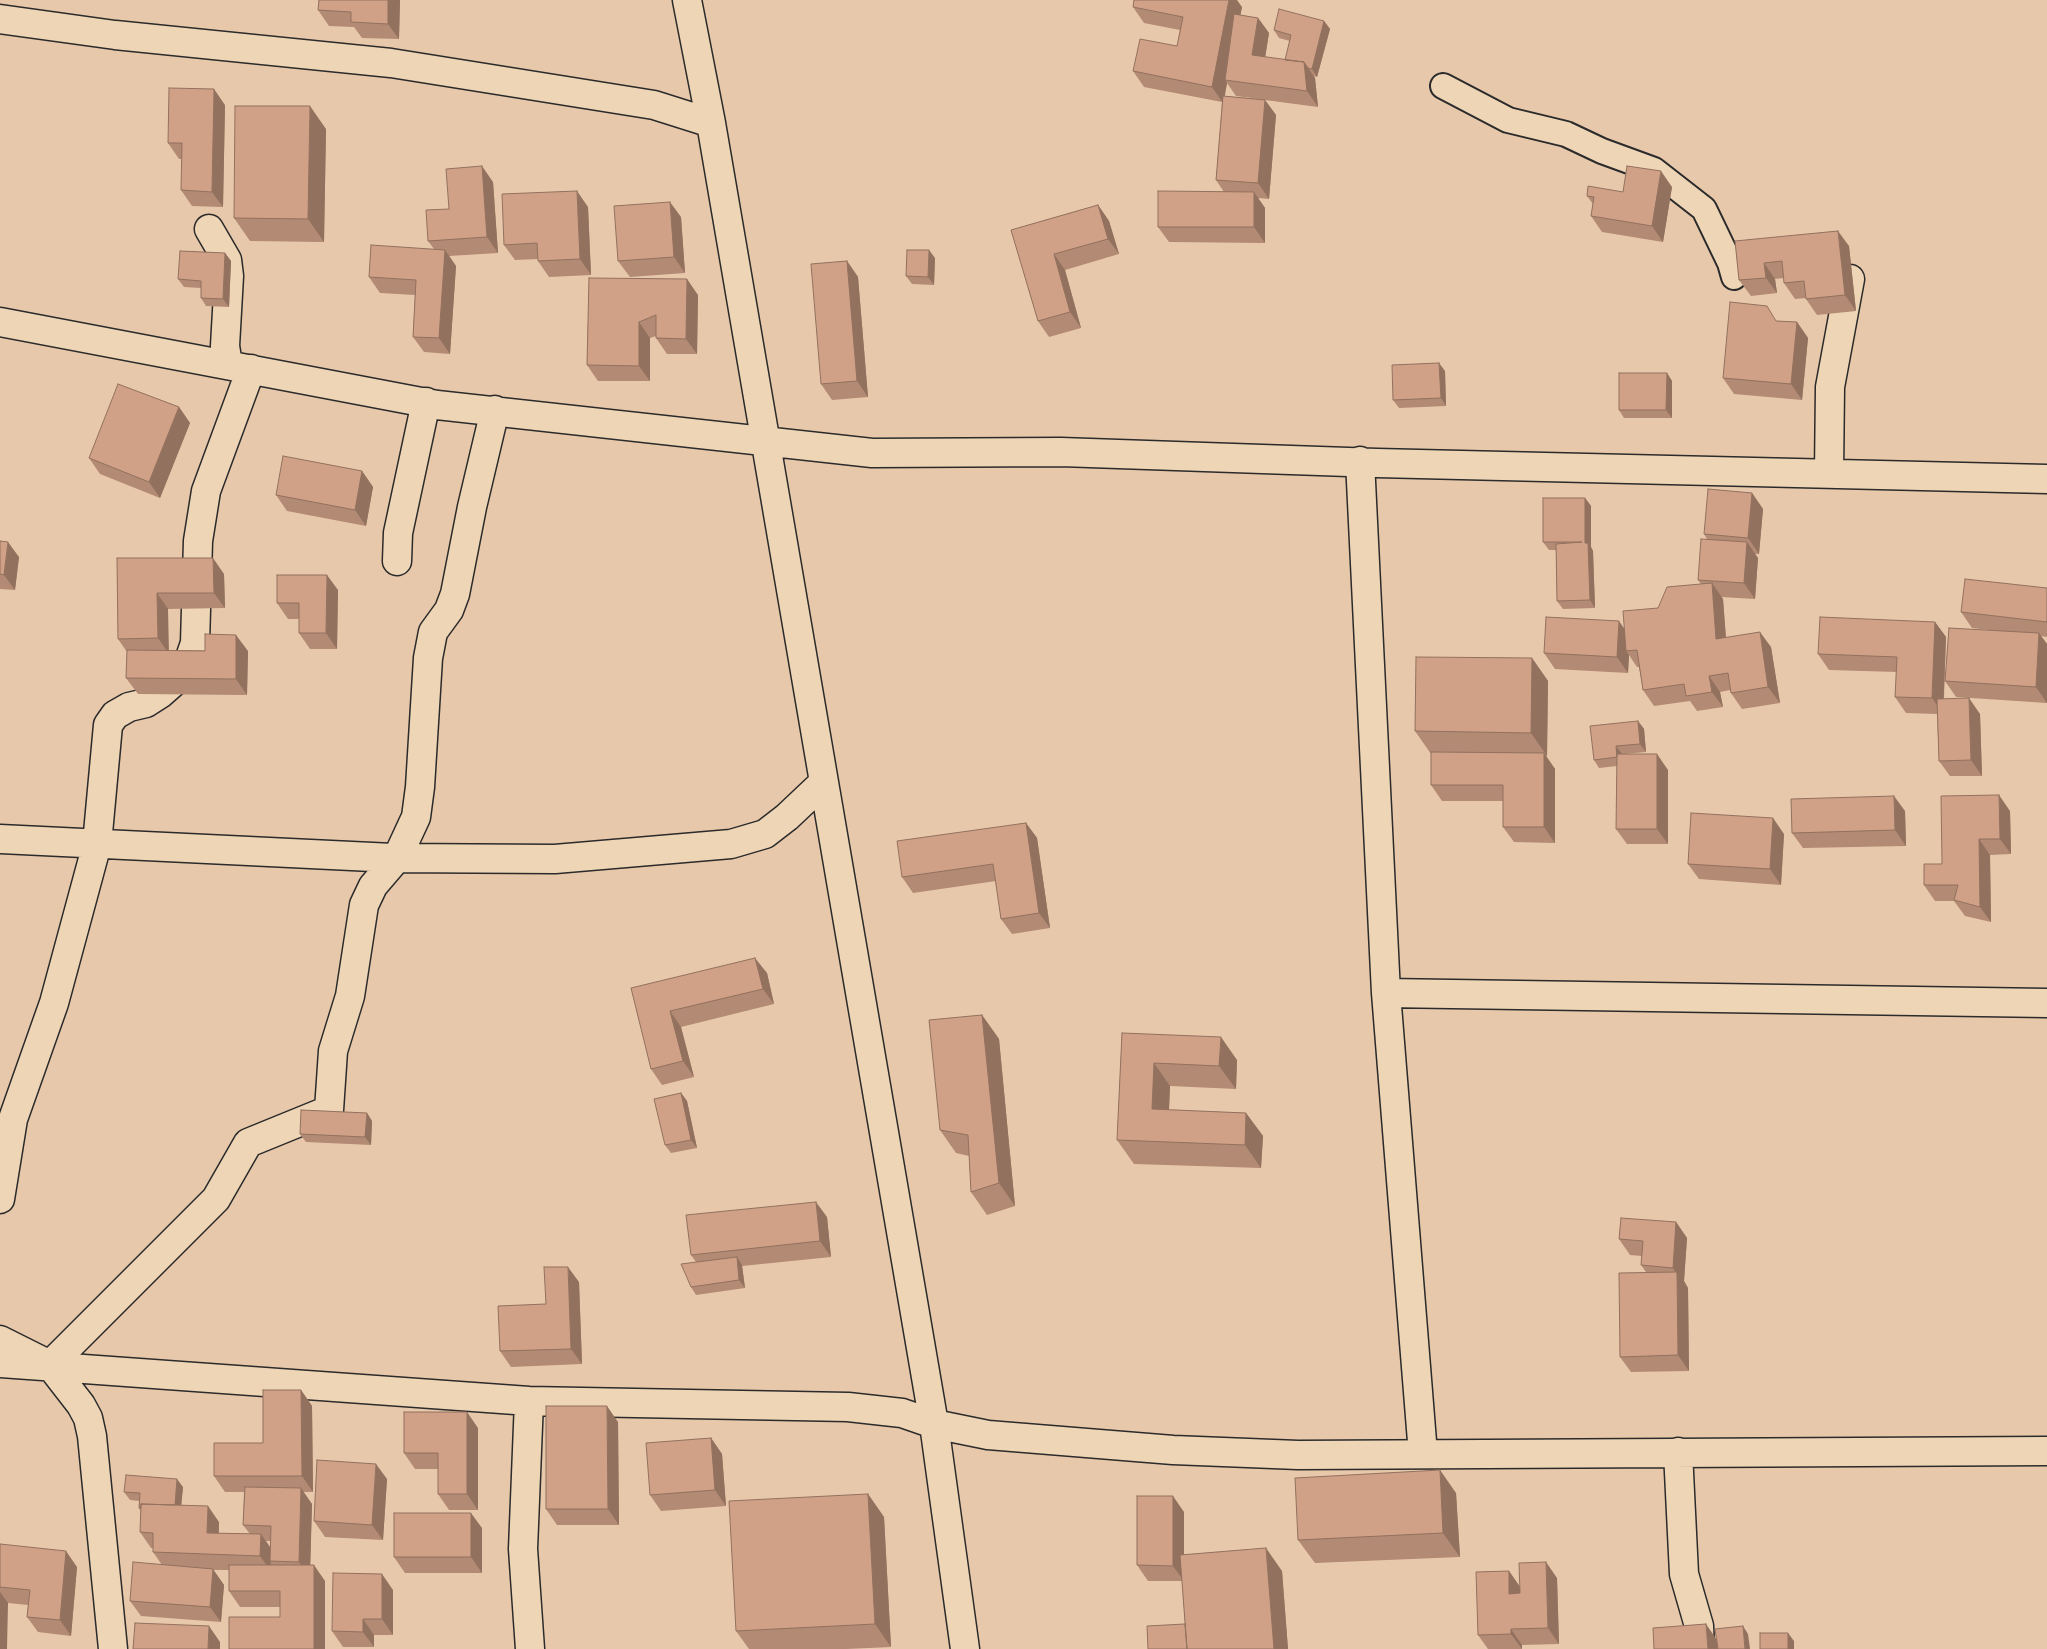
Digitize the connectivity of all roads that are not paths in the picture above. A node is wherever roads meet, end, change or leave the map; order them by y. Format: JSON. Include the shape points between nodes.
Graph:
{"nodes":[{"id":1,"x":687,"y":0,"type":"edge"},
{"id":2,"x":0,"y":19,"type":"edge"},
{"id":3,"x":1443,"y":86,"type":"dead end"},
{"id":4,"x":711,"y":123,"type":"junction"},
{"id":5,"x":209,"y":229,"type":"dead end"},
{"id":6,"x":1734,"y":276,"type":"dead end"},
{"id":7,"x":1850,"y":279,"type":"dead end"},
{"id":8,"x":0,"y":322,"type":"edge"},
{"id":9,"x":239,"y":367,"type":"junction"},
{"id":10,"x":426,"y":402,"type":"junction"},
{"id":11,"x":495,"y":410,"type":"junction"},
{"id":12,"x":764,"y":440,"type":"junction"},
{"id":13,"x":1360,"y":461,"type":"junction"},
{"id":14,"x":1829,"y":473,"type":"junction"},
{"id":15,"x":2047,"y":479,"type":"edge"},
{"id":16,"x":397,"y":561,"type":"dead end"},
{"id":17,"x":823,"y":783,"type":"junction"},
{"id":18,"x":0,"y":839,"type":"edge"},
{"id":19,"x":97,"y":844,"type":"junction"},
{"id":20,"x":397,"y":858,"type":"junction"},
{"id":21,"x":1386,"y":993,"type":"junction"},
{"id":22,"x":2047,"y":1003,"type":"edge"},
{"id":23,"x":0,"y":1199,"type":"edge"},
{"id":24,"x":0,"y":1340,"type":"edge"},
{"id":25,"x":0,"y":1363,"type":"edge"},
{"id":26,"x":50,"y":1365,"type":"junction"},
{"id":27,"x":529,"y":1401,"type":"junction"},
{"id":28,"x":934,"y":1424,"type":"junction"},
{"id":29,"x":2047,"y":1451,"type":"edge"},
{"id":30,"x":1678,"y":1452,"type":"junction"},
{"id":31,"x":1423,"y":1454,"type":"junction"},
{"id":32,"x":113,"y":1649,"type":"edge"},
{"id":33,"x":530,"y":1649,"type":"edge"},
{"id":34,"x":966,"y":1649,"type":"edge"},
{"id":35,"x":1700,"y":1649,"type":"edge"}],
"edges":[{"from":1,"to":4,"type":"street"},
{"from":2,"to":4,"type":"street","via":[[115,35],[409,66],[654,104]]},
{"from":3,"to":6,"type":"lane","via":[[1508,120],[1566,134],[1654,170],[1704,209]]},
{"from":4,"to":12,"type":"street"},
{"from":5,"to":9,"type":"street","via":[[227,260],[225,346]]},
{"from":7,"to":14,"type":"street","via":[[1830,387]]},
{"from":8,"to":9,"type":"street"},
{"from":9,"to":10,"type":"street"},
{"from":9,"to":19,"type":"street","via":[[206,491],[198,541],[195,643],[185,672],[146,703],[115,715],[108,725]]},
{"from":10,"to":11,"type":"street"},
{"from":10,"to":16,"type":"street","via":[[398,532]]},
{"from":11,"to":12,"type":"street"},
{"from":11,"to":20,"type":"street","via":[[455,594],[449,610],[433,632],[428,658],[419,801],[416,818]]},
{"from":12,"to":13,"type":"street","via":[[872,453],[1062,452]]},
{"from":12,"to":17,"type":"street"},
{"from":13,"to":14,"type":"street"},
{"from":13,"to":21,"type":"street"},
{"from":14,"to":15,"type":"street"},
{"from":17,"to":20,"type":"street","via":[[787,818],[765,834],[731,844],[555,859]]},
{"from":17,"to":28,"type":"street"},
{"from":18,"to":19,"type":"street"},
{"from":19,"to":20,"type":"street"},
{"from":19,"to":23,"type":"street","via":[[54,1003],[13,1119]]},
{"from":20,"to":26,"type":"street","via":[[373,886],[364,905],[350,996],[333,1051],[328,1110],[248,1143],[216,1199]]},
{"from":21,"to":22,"type":"street"},
{"from":21,"to":31,"type":"street"},
{"from":24,"to":26,"type":"street"},
{"from":25,"to":26,"type":"street"},
{"from":26,"to":27,"type":"street"},
{"from":26,"to":32,"type":"street","via":[[81,1405],[92,1436]]},
{"from":27,"to":28,"type":"street","via":[[848,1407],[902,1413]]},
{"from":27,"to":33,"type":"street","via":[[523,1548]]},
{"from":28,"to":31,"type":"street","via":[[988,1435],[1173,1450],[1298,1455]]},
{"from":28,"to":34,"type":"street"},
{"from":29,"to":30,"type":"street"},
{"from":30,"to":31,"type":"street"},
{"from":30,"to":35,"type":"street","via":[[1684,1574],[1699,1626]]}]}
